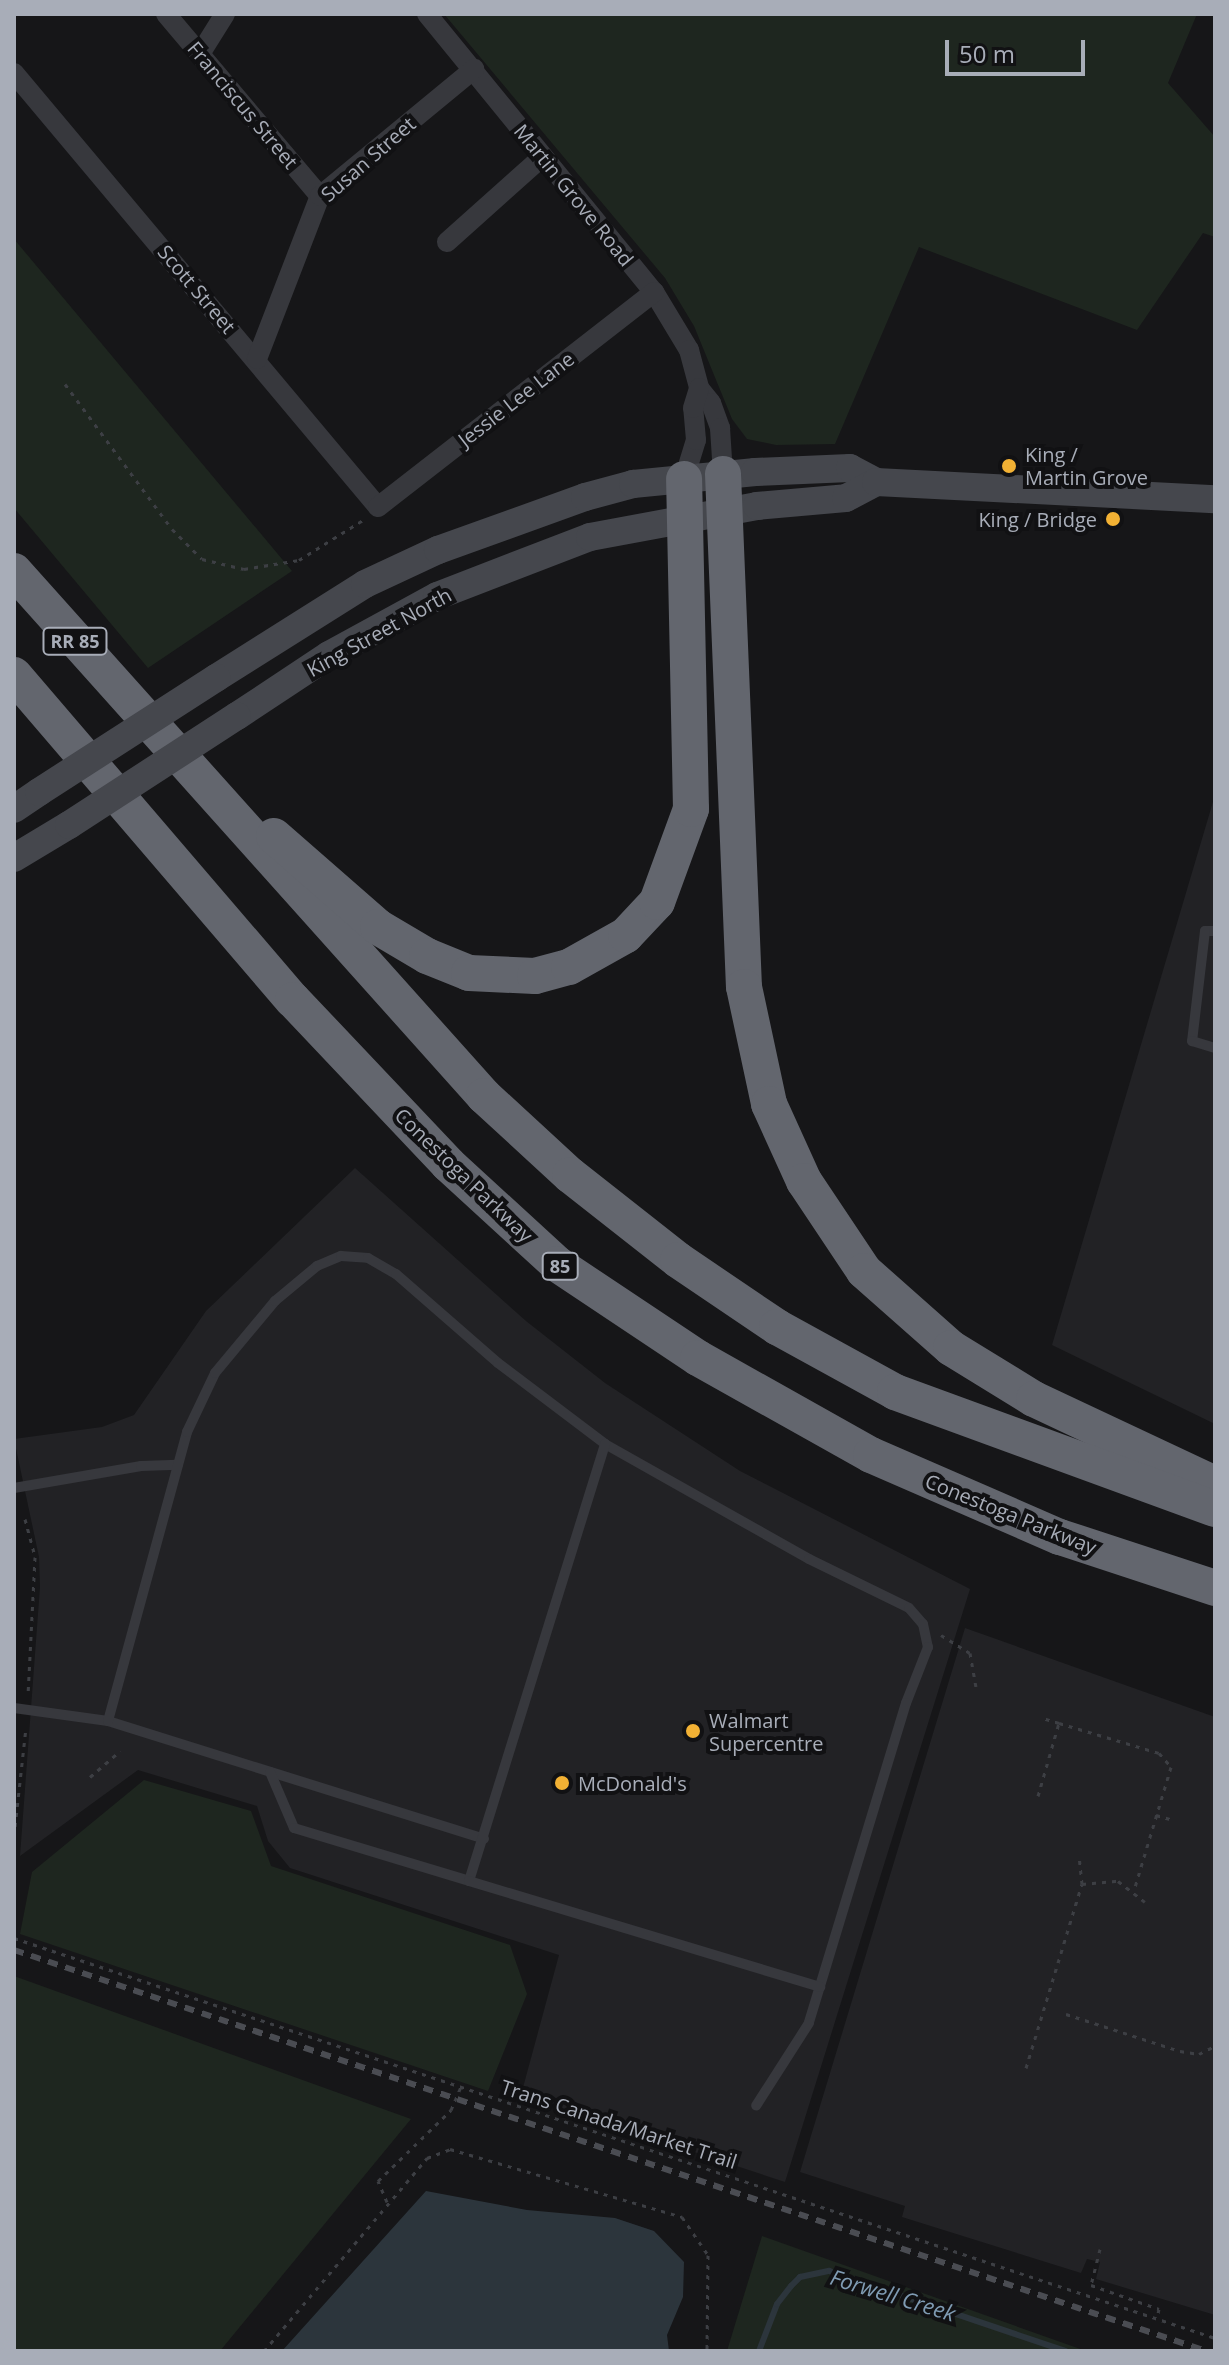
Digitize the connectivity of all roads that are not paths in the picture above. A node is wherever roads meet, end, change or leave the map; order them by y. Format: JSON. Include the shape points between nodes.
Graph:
{"nodes":[{"id":1,"x":166,"y":14,"type":"edge"},
{"id":2,"x":225,"y":14,"type":"edge"},
{"id":3,"x":427,"y":14,"type":"edge"},
{"id":4,"x":200,"y":54,"type":"junction"},
{"id":5,"x":474,"y":69,"type":"junction"},
{"id":6,"x":14,"y":73,"type":"edge"},
{"id":7,"x":542,"y":157,"type":"junction"},
{"id":8,"x":320,"y":196,"type":"junction"},
{"id":9,"x":447,"y":242,"type":"dead end"},
{"id":10,"x":654,"y":292,"type":"junction"},
{"id":11,"x":257,"y":359,"type":"junction"},
{"id":12,"x":699,"y":388,"type":"junction"},
{"id":13,"x":723,"y":474,"type":"junction"},
{"id":14,"x":684,"y":479,"type":"junction"},
{"id":15,"x":876,"y":482,"type":"junction"},
{"id":16,"x":1215,"y":499,"type":"edge"},
{"id":17,"x":378,"y":507,"type":"joint"},
{"id":18,"x":725,"y":511,"type":"junction"},
{"id":19,"x":681,"y":520,"type":"junction"},
{"id":20,"x":14,"y":571,"type":"edge"},
{"id":21,"x":14,"y":675,"type":"edge"},
{"id":22,"x":14,"y":688,"type":"edge"},
{"id":23,"x":135,"y":711,"type":"junction"},
{"id":24,"x":61,"y":730,"type":"junction"},
{"id":25,"x":14,"y":809,"type":"edge"},
{"id":26,"x":14,"y":858,"type":"edge"},
{"id":27,"x":1215,"y":931,"type":"edge"},
{"id":28,"x":1215,"y":1048,"type":"edge"},
{"id":29,"x":605,"y":1444,"type":"junction"},
{"id":30,"x":178,"y":1465,"type":"junction"},
{"id":31,"x":1215,"y":1484,"type":"edge"},
{"id":32,"x":14,"y":1488,"type":"edge"},
{"id":33,"x":1215,"y":1509,"type":"edge"},
{"id":34,"x":1215,"y":1588,"type":"edge"},
{"id":35,"x":14,"y":1708,"type":"edge"},
{"id":36,"x":108,"y":1721,"type":"junction"},
{"id":37,"x":270,"y":1772,"type":"junction"},
{"id":38,"x":484,"y":1839,"type":"junction"},
{"id":39,"x":469,"y":1881,"type":"junction"},
{"id":40,"x":820,"y":1987,"type":"junction"},
{"id":41,"x":756,"y":2106,"type":"dead end"}],
"edges":[{"from":1,"to":4,"type":"street","name":"Franciscus Street"},
{"from":2,"to":4,"type":"street"},
{"from":3,"to":5,"type":"street","name":"Martin Grove Road"},
{"from":4,"to":8,"type":"street","name":"Franciscus Street"},
{"from":5,"to":7,"type":"street","name":"Martin Grove Road"},
{"from":5,"to":8,"type":"street","name":"Susan Street"},
{"from":6,"to":11,"type":"street","name":"Scott Street"},
{"from":7,"to":9,"type":"street"},
{"from":7,"to":10,"type":"street","name":"Martin Grove Road"},
{"from":8,"to":11,"type":"street","name":"Susan Street"},
{"from":10,"to":12,"type":"street","name":"Martin Grove Road","via":[[689,350]]},
{"from":10,"to":17,"type":"street","name":"Jessie Lee Lane"},
{"from":11,"to":17,"type":"street","name":"Scott Street"},
{"from":12,"to":13,"type":"street","name":"Martin Grove Road","via":[[720,428]]},
{"from":12,"to":14,"type":"street","name":"Martin Grove Road","via":[[693,408],[696,440]]},
{"from":13,"to":14,"type":"main road","name":"King Street North"},
{"from":13,"to":15,"type":"main road","name":"King Street North","via":[[850,468]]},
{"from":13,"to":18,"type":"highway"},
{"from":14,"to":19,"type":"highway"},
{"from":14,"to":25,"type":"main road","name":"King Street North","bridge":true,"via":[[585,497],[438,550],[365,584]]},
{"from":15,"to":16,"type":"main road","name":"King Street North"},
{"from":15,"to":18,"type":"main road","name":"King Street North","via":[[846,498]]},
{"from":18,"to":19,"type":"main road","name":"King Street North"},
{"from":18,"to":31,"type":"highway","via":[[744,987],[769,1104],[804,1181],[864,1271],[951,1348],[1034,1399]]},
{"from":19,"to":23,"type":"highway","via":[[691,809],[657,902],[626,935],[569,967],[508,976],[469,973],[427,956],[378,927]]},
{"from":19,"to":26,"type":"main road","name":"King Street North","bridge":true,"via":[[590,537],[437,596],[329,655]]},
{"from":20,"to":23,"type":"highway","number":"RR 85"},
{"from":21,"to":24,"type":"highway","name":"Conestoga Parkway","number":"85"},
{"from":22,"to":24,"type":"highway"},
{"from":23,"to":33,"type":"highway","via":[[484,1096],[570,1175],[678,1260],[777,1327],[895,1392]]},
{"from":24,"to":34,"type":"highway","name":"Conestoga Parkway","number":"85","via":[[293,1000],[448,1164],[557,1264],[698,1358],[871,1455],[1060,1537]]},
{"from":27,"to":28,"type":"lane","via":[[1205,931],[1192,1041]]},
{"from":29,"to":30,"type":"lane","via":[[522,1383],[396,1274],[368,1258],[341,1256],[317,1266],[275,1301],[238,1343],[202,1394]]},
{"from":29,"to":38,"type":"lane"},
{"from":29,"to":40,"type":"lane","via":[[809,1559],[909,1608],[923,1624],[928,1647],[906,1703]]},
{"from":30,"to":32,"type":"lane","via":[[141,1466]]},
{"from":30,"to":36,"type":"lane"},
{"from":35,"to":36,"type":"lane"},
{"from":36,"to":37,"type":"lane"},
{"from":37,"to":38,"type":"lane"},
{"from":37,"to":39,"type":"lane","via":[[294,1828]]},
{"from":38,"to":39,"type":"lane"},
{"from":39,"to":40,"type":"lane"},
{"from":40,"to":41,"type":"lane","via":[[809,2023]]}]}
